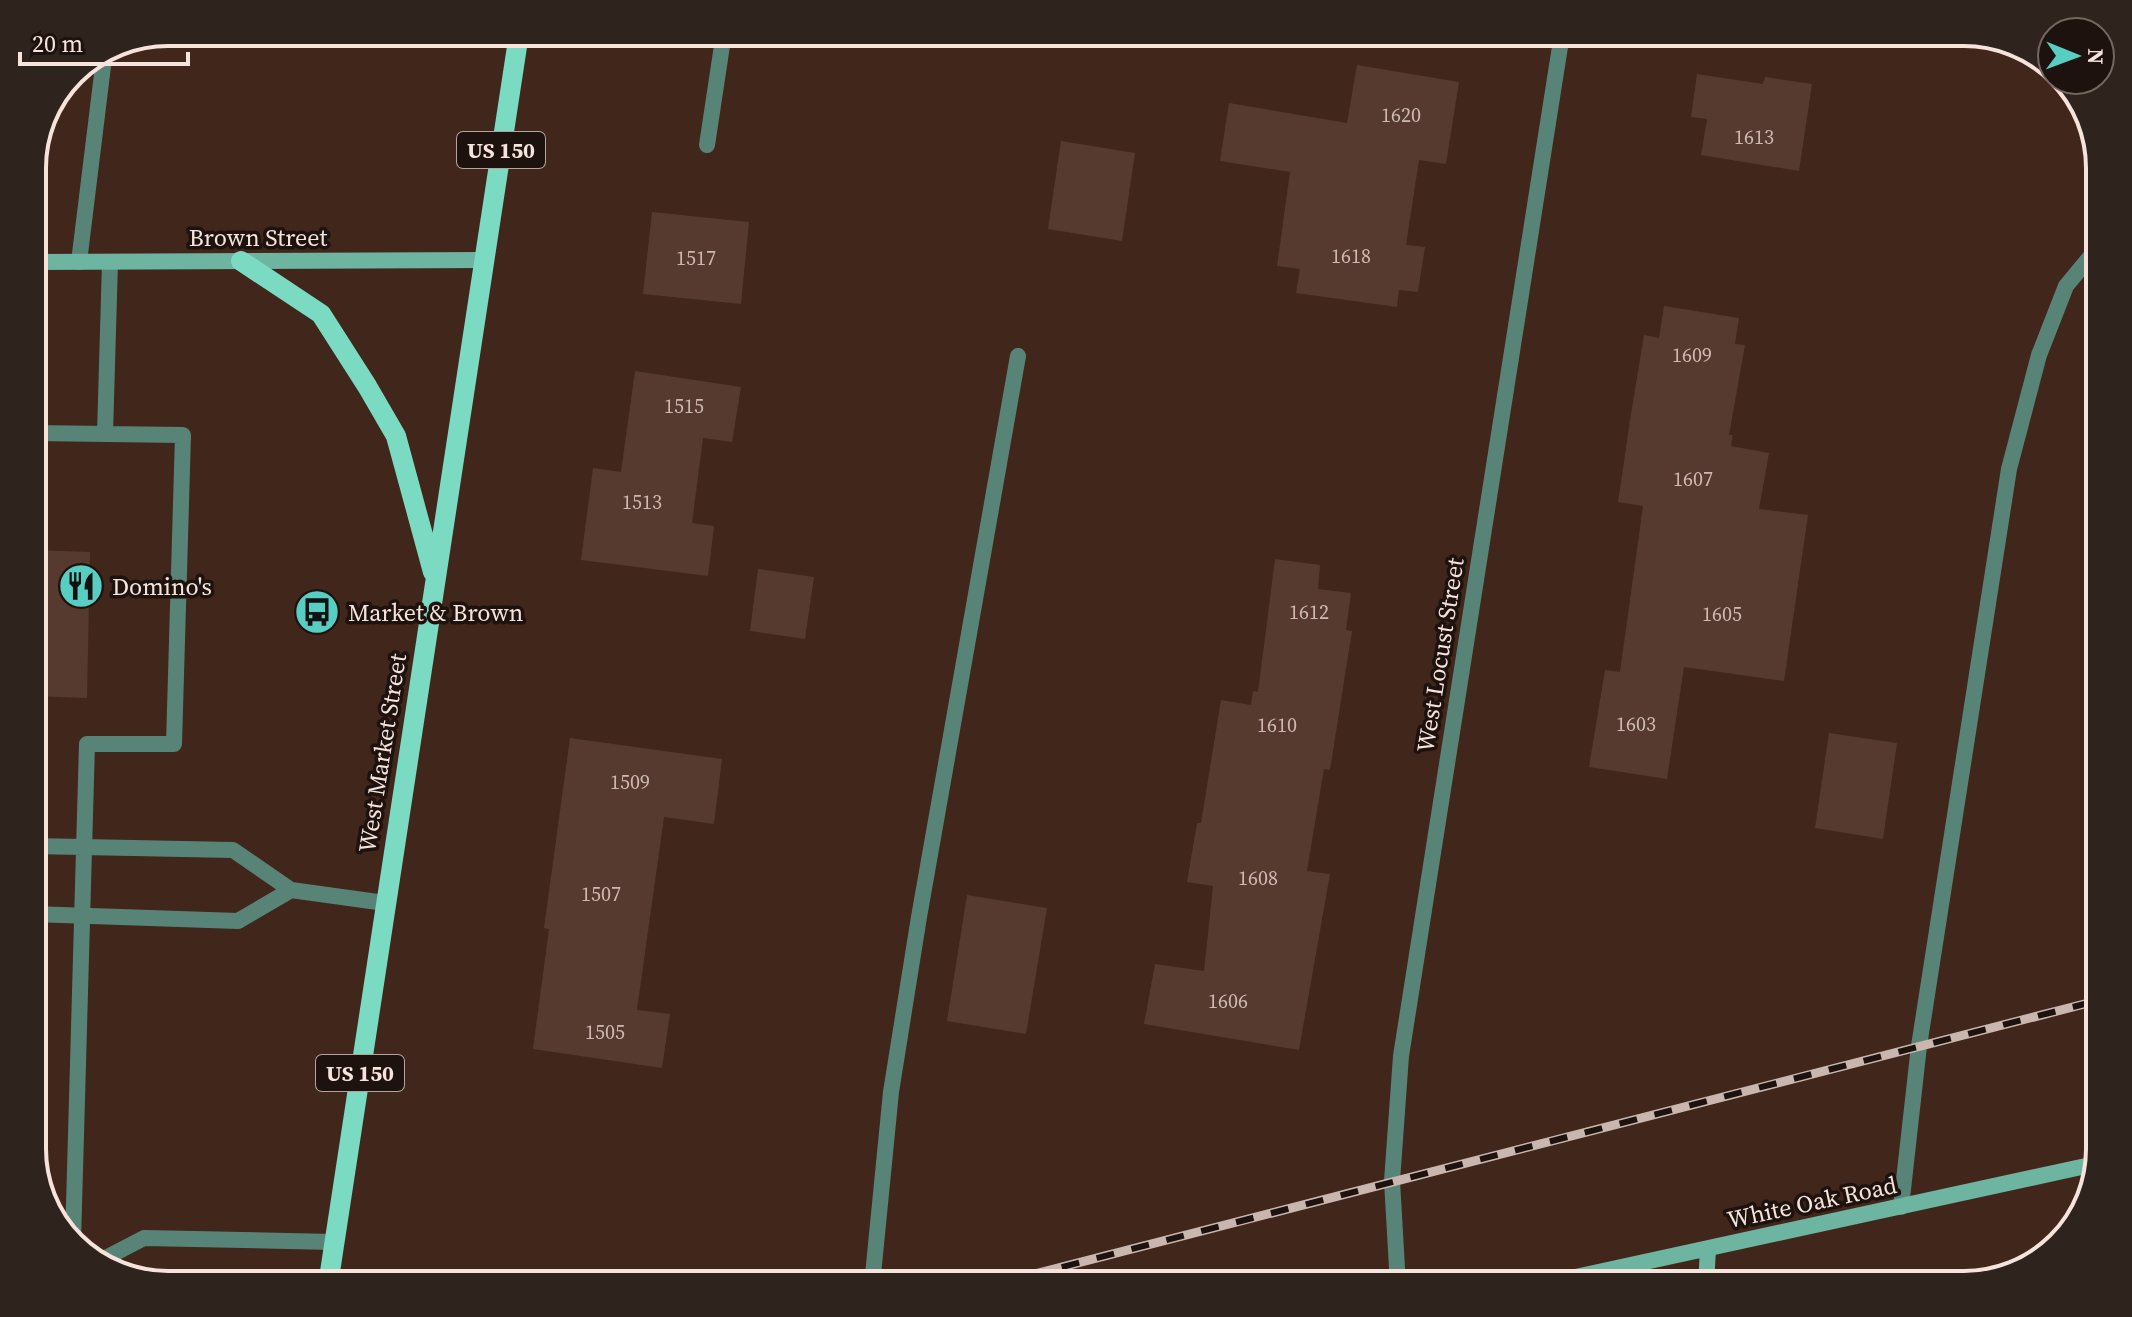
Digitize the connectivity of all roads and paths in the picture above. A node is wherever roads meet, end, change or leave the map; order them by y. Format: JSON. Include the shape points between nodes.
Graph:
{"nodes":[{"id":1,"x":517,"y":46,"type":"edge"},
{"id":2,"x":722,"y":46,"type":"edge"},
{"id":3,"x":1560,"y":46,"type":"edge"},
{"id":4,"x":103,"y":65,"type":"edge"},
{"id":5,"x":707,"y":145,"type":"dead end"},
{"id":6,"x":483,"y":260,"type":"junction"},
{"id":7,"x":241,"y":261,"type":"junction"},
{"id":8,"x":46,"y":262,"type":"edge"},
{"id":9,"x":79,"y":262,"type":"junction"},
{"id":10,"x":110,"y":262,"type":"junction"},
{"id":11,"x":2086,"y":262,"type":"edge"},
{"id":12,"x":1018,"y":356,"type":"dead end"},
{"id":13,"x":46,"y":433,"type":"edge"},
{"id":14,"x":105,"y":434,"type":"junction"},
{"id":15,"x":435,"y":580,"type":"junction"},
{"id":16,"x":46,"y":846,"type":"edge"},
{"id":17,"x":85,"y":846,"type":"junction"},
{"id":18,"x":291,"y":890,"type":"junction"},
{"id":19,"x":385,"y":903,"type":"junction"},
{"id":20,"x":46,"y":915,"type":"edge"},
{"id":21,"x":83,"y":916,"type":"junction"},
{"id":22,"x":2085,"y":1166,"type":"edge"},
{"id":23,"x":1901,"y":1207,"type":"junction"},
{"id":24,"x":73,"y":1226,"type":"edge"},
{"id":25,"x":334,"y":1242,"type":"junction"},
{"id":26,"x":1708,"y":1249,"type":"junction"},
{"id":27,"x":109,"y":1256,"type":"edge"},
{"id":28,"x":330,"y":1271,"type":"edge"},
{"id":29,"x":873,"y":1271,"type":"edge"},
{"id":30,"x":1397,"y":1271,"type":"edge"},
{"id":31,"x":1605,"y":1271,"type":"edge"},
{"id":32,"x":1707,"y":1271,"type":"edge"}],
"edges":[{"from":1,"to":6,"type":"main road","name":"West Market Street","number":"US 150"},
{"from":2,"to":5,"type":"street"},
{"from":3,"to":30,"type":"street","name":"West Locust Street","via":[[1401,1056],[1392,1181]]},
{"from":4,"to":9,"type":"street"},
{"from":6,"to":7,"type":"street","name":"Brown Street"},
{"from":6,"to":15,"type":"main road","name":"West Market Street","number":"US 150"},
{"from":7,"to":10,"type":"street","name":"Brown Street"},
{"from":7,"to":15,"type":"main road","via":[[321,314],[367,386],[396,436]]},
{"from":8,"to":9,"type":"street","name":"Brown Street"},
{"from":9,"to":10,"type":"street","name":"Brown Street"},
{"from":10,"to":14,"type":"street"},
{"from":11,"to":23,"type":"street","via":[[2066,286],[2039,355],[2009,469],[1919,1046]]},
{"from":12,"to":29,"type":"street","via":[[891,1092]]},
{"from":13,"to":14,"type":"street"},
{"from":14,"to":17,"type":"street","via":[[183,435],[174,744],[87,744]]},
{"from":15,"to":19,"type":"main road","name":"West Market Street","number":"US 150"},
{"from":16,"to":17,"type":"street"},
{"from":17,"to":18,"type":"street","via":[[233,850]]},
{"from":17,"to":21,"type":"street"},
{"from":18,"to":19,"type":"street"},
{"from":18,"to":21,"type":"street","via":[[238,921]]},
{"from":19,"to":25,"type":"main road","name":"West Market Street","number":"US 150"},
{"from":20,"to":21,"type":"street"},
{"from":21,"to":24,"type":"street"},
{"from":22,"to":23,"type":"street","name":"White Oak Road"},
{"from":23,"to":26,"type":"street","name":"White Oak Road"},
{"from":25,"to":27,"type":"street","via":[[144,1238]]},
{"from":25,"to":28,"type":"main road","name":"West Market Street","number":"US 150"},
{"from":26,"to":31,"type":"street","name":"White Oak Road"},
{"from":26,"to":32,"type":"street"}]}
